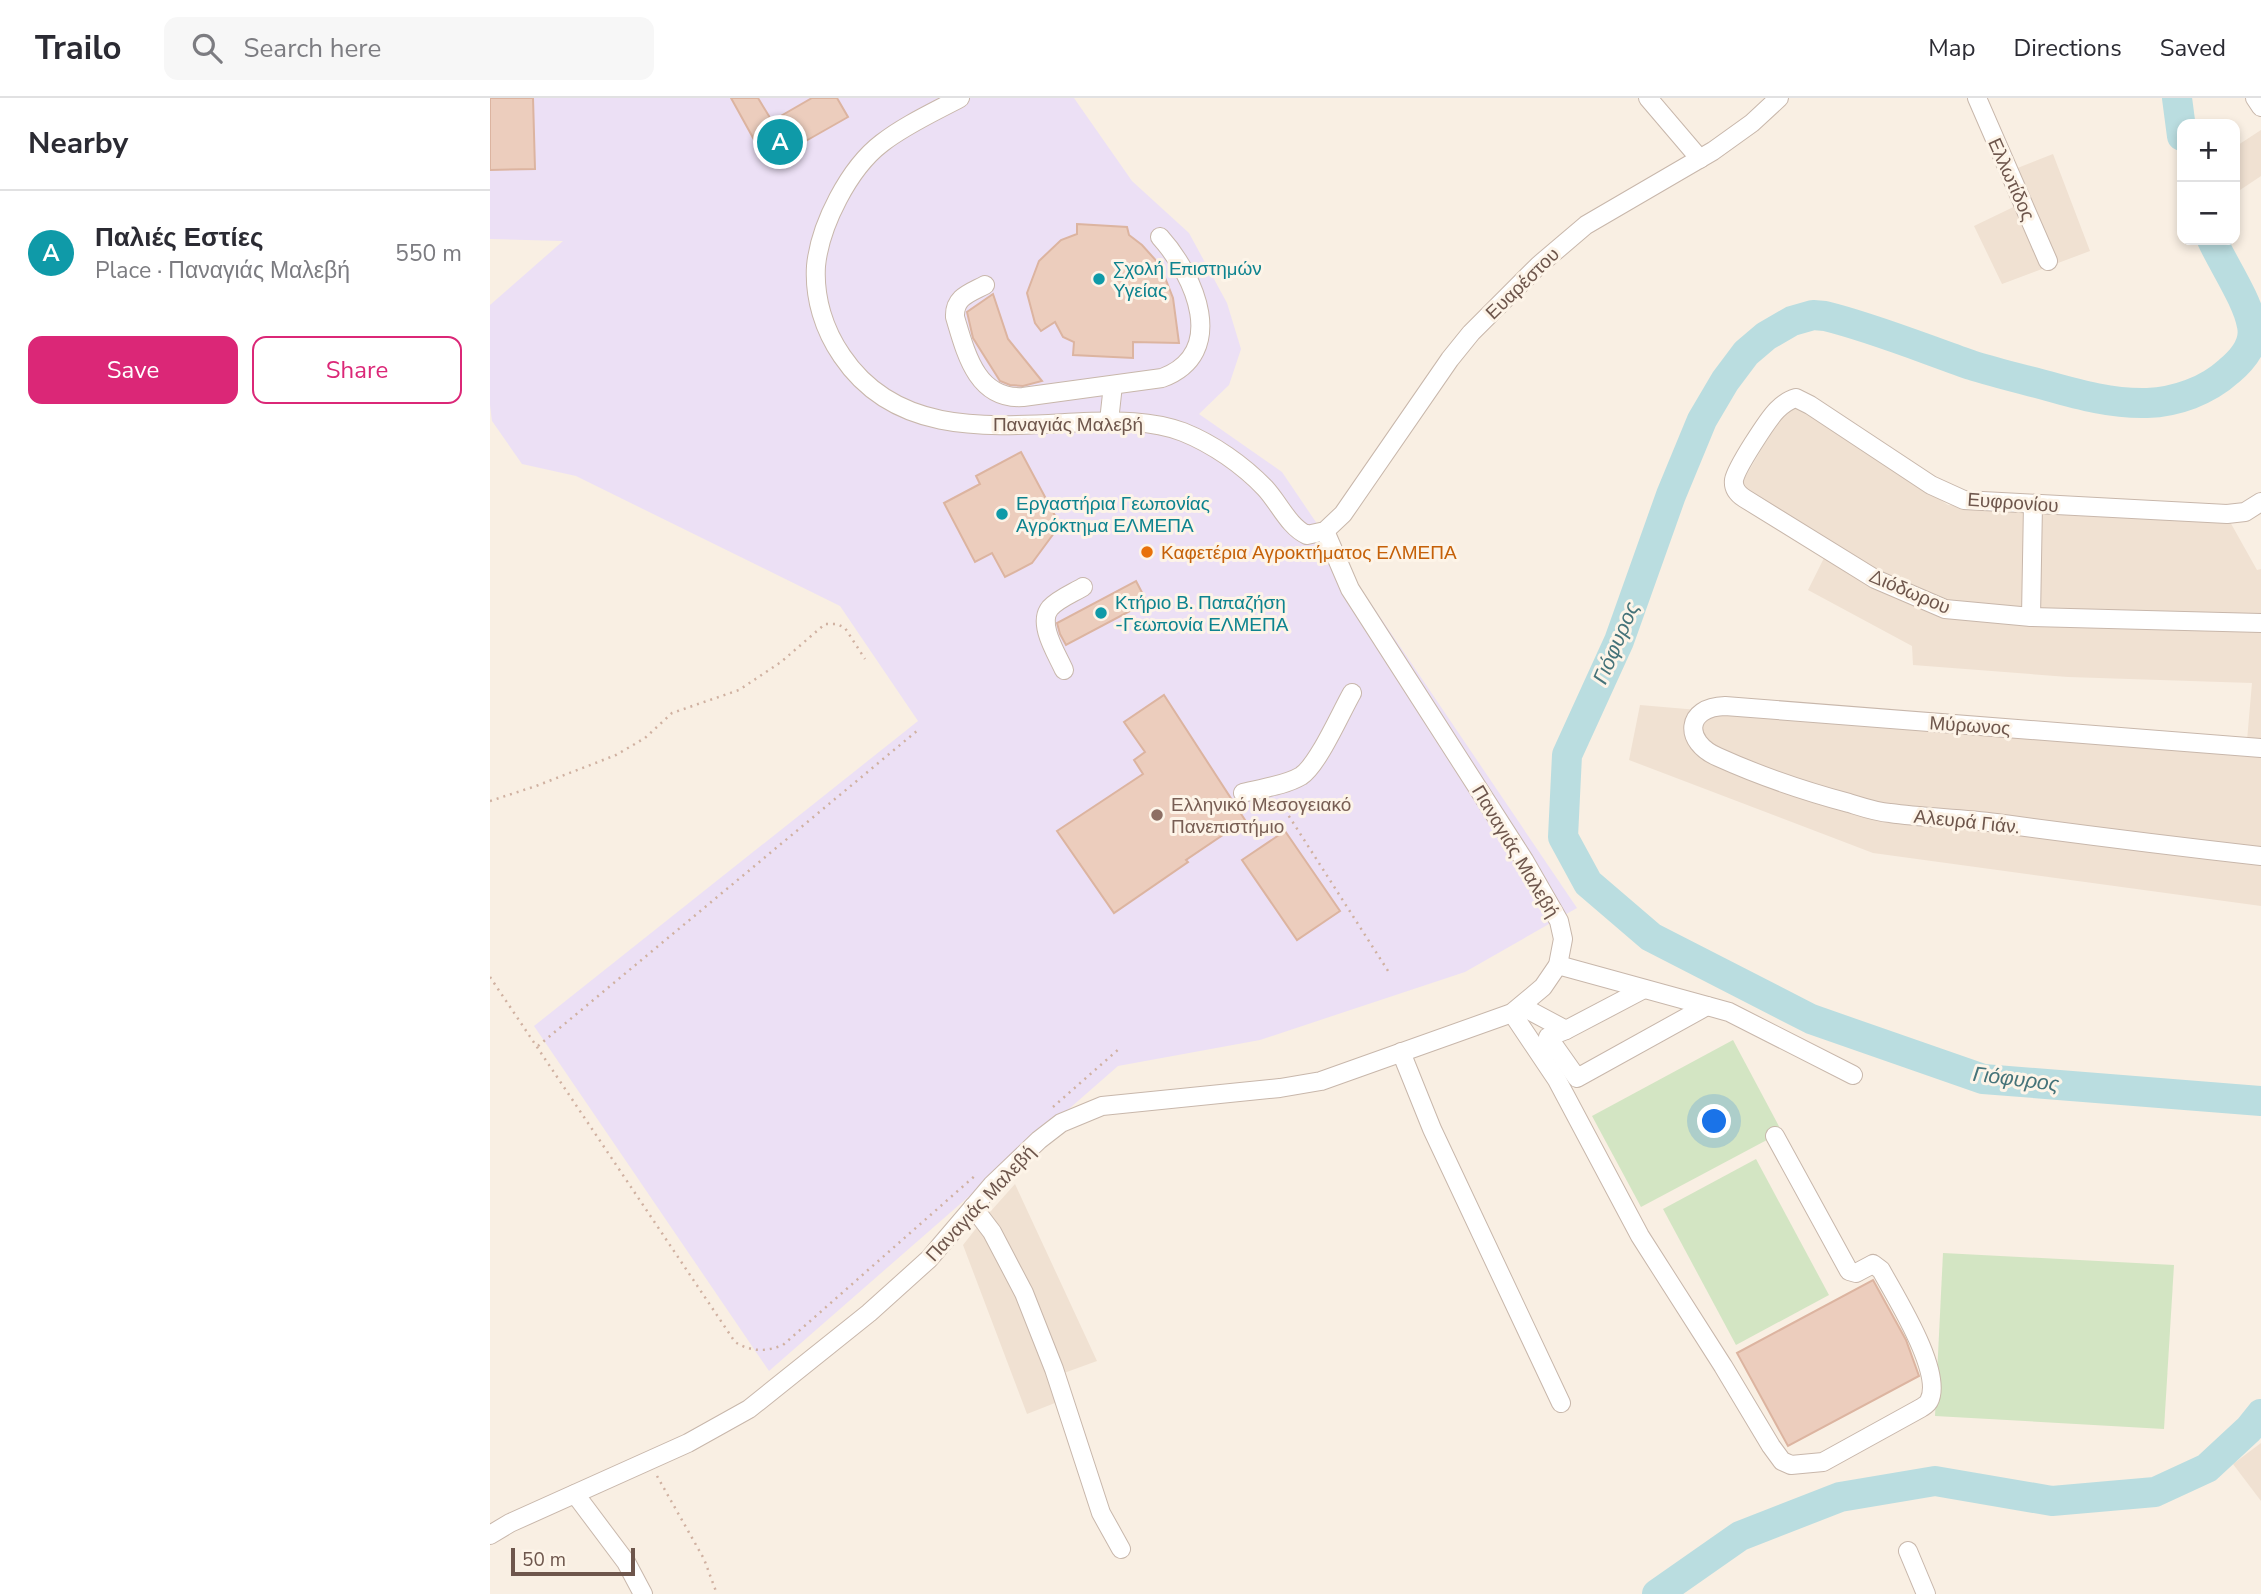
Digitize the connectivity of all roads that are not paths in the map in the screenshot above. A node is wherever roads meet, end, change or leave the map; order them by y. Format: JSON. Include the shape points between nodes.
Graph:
{"nodes":[{"id":1,"x":960,"y":98,"type":"edge"},
{"id":2,"x":1648,"y":98,"type":"edge"},
{"id":3,"x":1779,"y":98,"type":"edge"},
{"id":4,"x":1977,"y":98,"type":"edge"},
{"id":5,"x":2255,"y":98,"type":"edge"},
{"id":6,"x":2261,"y":107,"type":"edge"},
{"id":7,"x":1700,"y":159,"type":"junction"},
{"id":8,"x":1160,"y":237,"type":"dead end"},
{"id":9,"x":2048,"y":261,"type":"dead end"},
{"id":10,"x":985,"y":285,"type":"dead end"},
{"id":11,"x":1113,"y":385,"type":"junction"},
{"id":12,"x":1791,"y":399,"type":"joint"},
{"id":13,"x":1109,"y":421,"type":"junction"},
{"id":14,"x":2261,"y":502,"type":"edge"},
{"id":15,"x":2033,"y":504,"type":"junction"},
{"id":16,"x":1325,"y":531,"type":"junction"},
{"id":17,"x":1083,"y":587,"type":"dead end"},
{"id":18,"x":2031,"y":617,"type":"junction"},
{"id":19,"x":2261,"y":624,"type":"edge"},
{"id":20,"x":1064,"y":670,"type":"dead end"},
{"id":21,"x":1352,"y":692,"type":"dead end"},
{"id":22,"x":1694,"y":732,"type":"joint"},
{"id":23,"x":2261,"y":748,"type":"edge"},
{"id":24,"x":1243,"y":793,"type":"dead end"},
{"id":25,"x":2261,"y":856,"type":"edge"},
{"id":26,"x":1558,"y":965,"type":"junction"},
{"id":27,"x":1644,"y":989,"type":"junction"},
{"id":28,"x":1707,"y":1006,"type":"junction"},
{"id":29,"x":1517,"y":1009,"type":"junction"},
{"id":30,"x":1566,"y":1030,"type":"junction"},
{"id":31,"x":1401,"y":1052,"type":"junction"},
{"id":32,"x":1853,"y":1075,"type":"dead end"},
{"id":33,"x":1774,"y":1136,"type":"dead end"},
{"id":34,"x":973,"y":1207,"type":"junction"},
{"id":35,"x":1561,"y":1403,"type":"dead end"},
{"id":36,"x":575,"y":1494,"type":"junction"},
{"id":37,"x":490,"y":1535,"type":"edge"},
{"id":38,"x":1121,"y":1549,"type":"dead end"},
{"id":39,"x":1908,"y":1551,"type":"dead end"},
{"id":40,"x":643,"y":1594,"type":"edge"},
{"id":41,"x":1926,"y":1594,"type":"edge"}],
"edges":[{"from":1,"to":13,"type":"street","name":"Παναγιάς Μαλεβή","via":[[879,145],[839,200],[823,232],[817,263],[816,290],[827,328],[849,366],[870,388],[927,417],[983,425]]},
{"from":2,"to":7,"type":"street"},
{"from":3,"to":7,"type":"street","name":"Ευαρέστου"},
{"from":4,"to":9,"type":"street","name":"Ελλωτίδος"},
{"from":5,"to":6,"type":"street"},
{"from":7,"to":16,"type":"street","name":"Ευαρέστου","via":[[1586,225],[1503,300],[1450,359],[1351,505]]},
{"from":8,"to":11,"type":"street","via":[[1181,263],[1198,304],[1199,341],[1193,355],[1174,373]]},
{"from":10,"to":11,"type":"street","via":[[960,299],[955,317],[974,369],[991,391],[1011,398]]},
{"from":11,"to":13,"type":"street"},
{"from":12,"to":15,"type":"street","name":"Ευφρονίου","via":[[1801,399],[1956,498]]},
{"from":12,"to":18,"type":"street","name":"Διόδωρου","via":[[1771,417],[1738,470],[1734,484],[1739,495],[1875,579],[1910,595],[1945,609]]},
{"from":13,"to":16,"type":"street","name":"Παναγιάς Μαλεβή","via":[[1161,426],[1206,443],[1257,480],[1303,534]]},
{"from":14,"to":15,"type":"street","name":"Ευφρονίου","via":[[2245,512],[2227,514]]},
{"from":15,"to":18,"type":"street"},
{"from":16,"to":26,"type":"street","name":"Παναγιάς Μαλεβή","via":[[1350,589],[1559,921],[1563,939]]},
{"from":17,"to":20,"type":"street","via":[[1051,606],[1046,615],[1045,626]]},
{"from":18,"to":19,"type":"street","name":"Διόδωρου"},
{"from":21,"to":24,"type":"street","via":[[1305,773]]},
{"from":22,"to":23,"type":"street","name":"Μύρωνος","via":[[1702,710],[1725,706]]},
{"from":22,"to":25,"type":"street","name":"Αλευρά Γιάν.","via":[[1702,748],[1715,756],[1791,786],[1888,813]]},
{"from":26,"to":27,"type":"street"},
{"from":26,"to":29,"type":"street","name":"Παναγιάς Μαλεβή"},
{"from":27,"to":28,"type":"street"},
{"from":27,"to":30,"type":"street"},
{"from":28,"to":30,"type":"street","via":[[1577,1077],[1548,1037]]},
{"from":28,"to":32,"type":"street","via":[[1728,1012]]},
{"from":29,"to":30,"type":"street"},
{"from":29,"to":31,"type":"street","name":"Παναγιάς Μαλεβή"},
{"from":29,"to":33,"type":"street","via":[[1640,1236],[1770,1446],[1782,1461],[1805,1465],[1824,1462],[1922,1408],[1932,1384],[1925,1353],[1881,1270],[1873,1264],[1856,1273],[1849,1271]]},
{"from":31,"to":34,"type":"street","name":"Παναγιάς Μαλεβή","via":[[1321,1081],[1102,1106],[1046,1134]]},
{"from":31,"to":35,"type":"street","via":[[1432,1129]]},
{"from":34,"to":36,"type":"street","name":"Παναγιάς Μαλεβή","via":[[929,1259],[869,1314],[749,1409],[688,1443]]},
{"from":34,"to":38,"type":"street","via":[[992,1232],[1024,1293],[1101,1513]]},
{"from":36,"to":37,"type":"street","name":"Παναγιάς Μαλεβή"},
{"from":36,"to":40,"type":"street","via":[[626,1562]]},
{"from":39,"to":41,"type":"street"}]}
